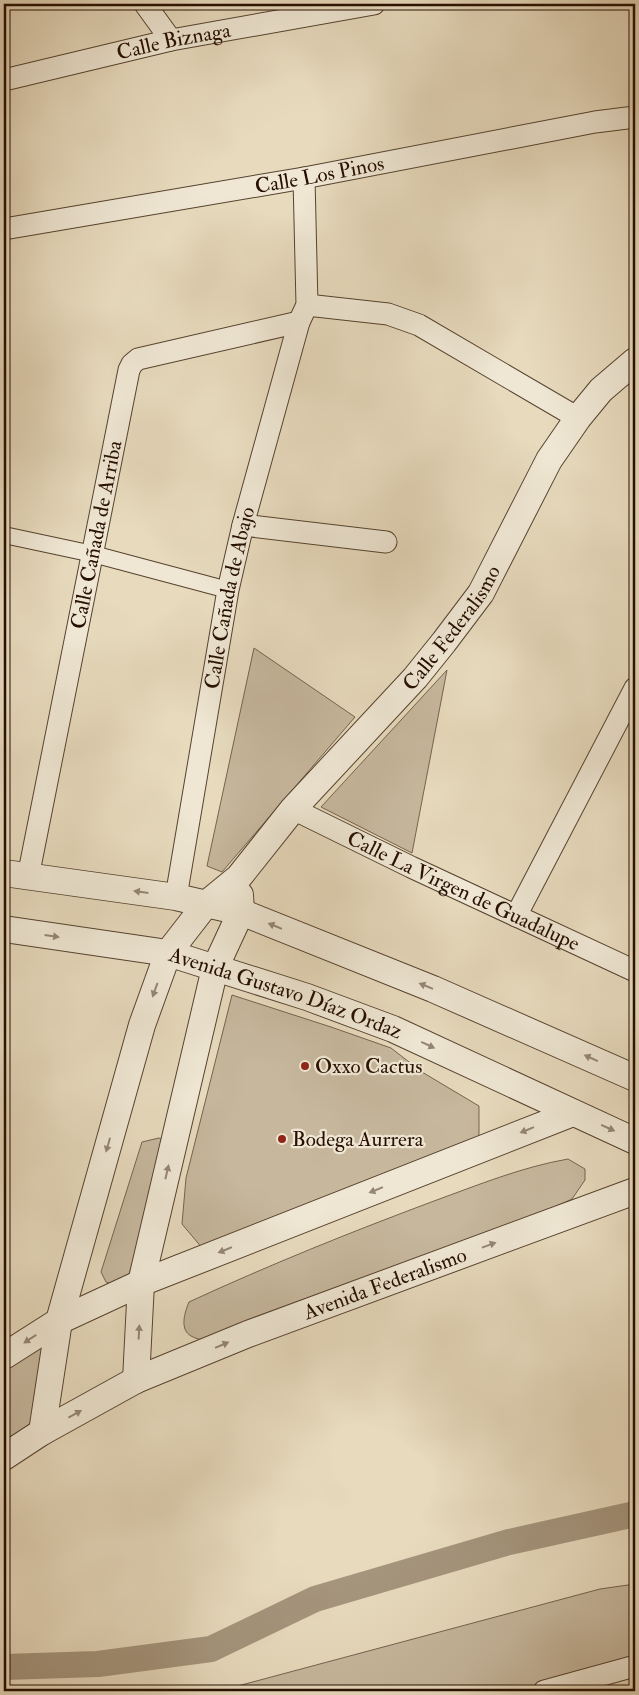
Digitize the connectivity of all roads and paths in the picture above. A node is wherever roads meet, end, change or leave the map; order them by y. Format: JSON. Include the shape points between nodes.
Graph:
{"nodes":[{"id":1,"x":145,"y":4,"type":"edge"},
{"id":2,"x":374,"y":4,"type":"edge"},
{"id":3,"x":324,"y":8,"type":"edge"},
{"id":4,"x":171,"y":40,"type":"junction"},
{"id":5,"x":7,"y":74,"type":"edge"},
{"id":6,"x":635,"y":117,"type":"edge"},
{"id":7,"x":304,"y":178,"type":"junction"},
{"id":8,"x":4,"y":229,"type":"edge"},
{"id":9,"x":303,"y":313,"type":"junction"},
{"id":10,"x":635,"y":362,"type":"edge"},
{"id":11,"x":578,"y":418,"type":"junction"},
{"id":12,"x":243,"y":525,"type":"junction"},
{"id":13,"x":4,"y":535,"type":"edge"},
{"id":14,"x":386,"y":542,"type":"dead end"},
{"id":15,"x":93,"y":554,"type":"junction"},
{"id":16,"x":228,"y":590,"type":"junction"},
{"id":17,"x":635,"y":688,"type":"edge"},
{"id":18,"x":293,"y":809,"type":"junction"},
{"id":19,"x":16,"y":875,"type":"edge"},
{"id":20,"x":240,"y":877,"type":"junction"},
{"id":21,"x":176,"y":897,"type":"junction"},
{"id":22,"x":206,"y":904,"type":"junction"},
{"id":23,"x":240,"y":912,"type":"junction"},
{"id":24,"x":516,"y":916,"type":"junction"},
{"id":25,"x":4,"y":929,"type":"edge"},
{"id":26,"x":168,"y":953,"type":"junction"},
{"id":27,"x":215,"y":968,"type":"junction"},
{"id":28,"x":635,"y":971,"type":"edge"},
{"id":29,"x":635,"y":1078,"type":"edge"},
{"id":30,"x":573,"y":1112,"type":"junction"},
{"id":31,"x":635,"y":1141,"type":"edge"},
{"id":32,"x":635,"y":1191,"type":"edge"},
{"id":33,"x":141,"y":1283,"type":"junction"},
{"id":34,"x":58,"y":1321,"type":"junction"},
{"id":35,"x":4,"y":1356,"type":"edge"},
{"id":36,"x":136,"y":1380,"type":"junction"},
{"id":37,"x":42,"y":1432,"type":"junction"},
{"id":38,"x":4,"y":1457,"type":"edge"},
{"id":39,"x":635,"y":1666,"type":"edge"},
{"id":40,"x":544,"y":1691,"type":"edge"}],
"edges":[{"from":1,"to":4,"type":"street"},
{"from":2,"to":3,"type":"street","name":"Calle Biznaga"},
{"from":3,"to":4,"type":"street","name":"Calle Biznaga"},
{"from":4,"to":5,"type":"street","name":"Calle Biznaga"},
{"from":6,"to":7,"type":"street","name":"Calle Los Pinos"},
{"from":7,"to":8,"type":"street","name":"Calle Los Pinos"},
{"from":7,"to":9,"type":"street","name":"Calle Cañada de Abajo"},
{"from":9,"to":11,"type":"street","via":[[388,314],[419,325]]},
{"from":9,"to":12,"type":"street","name":"Calle Cañada de Abajo"},
{"from":9,"to":15,"type":"street","name":"Calle Cañada de Arriba","via":[[138,359],[132,364]]},
{"from":10,"to":11,"type":"street","name":"Calle Federalismo","via":[[601,390]]},
{"from":11,"to":18,"type":"street","name":"Calle Federalismo","via":[[549,460],[480,593],[415,678]]},
{"from":12,"to":14,"type":"street"},
{"from":12,"to":16,"type":"street","name":"Calle Cañada de Abajo"},
{"from":13,"to":15,"type":"street"},
{"from":15,"to":16,"type":"street"},
{"from":15,"to":19,"type":"street","name":"Calle Cañada de Arriba"},
{"from":16,"to":21,"type":"street","name":"Calle Cañada de Abajo"},
{"from":17,"to":24,"type":"street"},
{"from":18,"to":20,"type":"street","name":"Calle Federalismo"},
{"from":18,"to":24,"type":"street","name":"Calle La Virgen de Guadalupe"},
{"from":21,"to":19,"type":"street","one_way":true},
{"from":20,"to":22,"type":"street","name":"Calle Federalismo"},
{"from":20,"to":23,"type":"street"},
{"from":21,"to":22,"type":"street"},
{"from":22,"to":23,"type":"street"},
{"from":22,"to":26,"type":"street"},
{"from":23,"to":27,"type":"street"},
{"from":29,"to":23,"type":"street","one_way":true,"via":[[433,989]]},
{"from":24,"to":28,"type":"street","name":"Calle La Virgen de Guadalupe"},
{"from":25,"to":26,"type":"street","name":"Avenida Gustavo Díaz Ordaz","one_way":true},
{"from":26,"to":27,"type":"street","name":"Avenida Gustavo Díaz Ordaz"},
{"from":26,"to":34,"type":"street","one_way":true,"via":[[142,1025]]},
{"from":27,"to":30,"type":"street","name":"Avenida Gustavo Díaz Ordaz","one_way":true,"via":[[307,997],[392,1029]]},
{"from":33,"to":27,"type":"street","one_way":true},
{"from":30,"to":31,"type":"street","name":"Avenida Gustavo Díaz Ordaz","one_way":true},
{"from":30,"to":33,"type":"street","one_way":true},
{"from":36,"to":32,"type":"street","name":"Avenida Federalismo","one_way":true,"via":[[248,1334]]},
{"from":33,"to":34,"type":"street"},
{"from":36,"to":33,"type":"street","one_way":true},
{"from":34,"to":35,"type":"street","one_way":true},
{"from":34,"to":37,"type":"street"},
{"from":37,"to":36,"type":"street","name":"Avenida Federalismo","one_way":true},
{"from":37,"to":38,"type":"street","name":"Avenida Federalismo"},
{"from":39,"to":40,"type":"street"}]}
